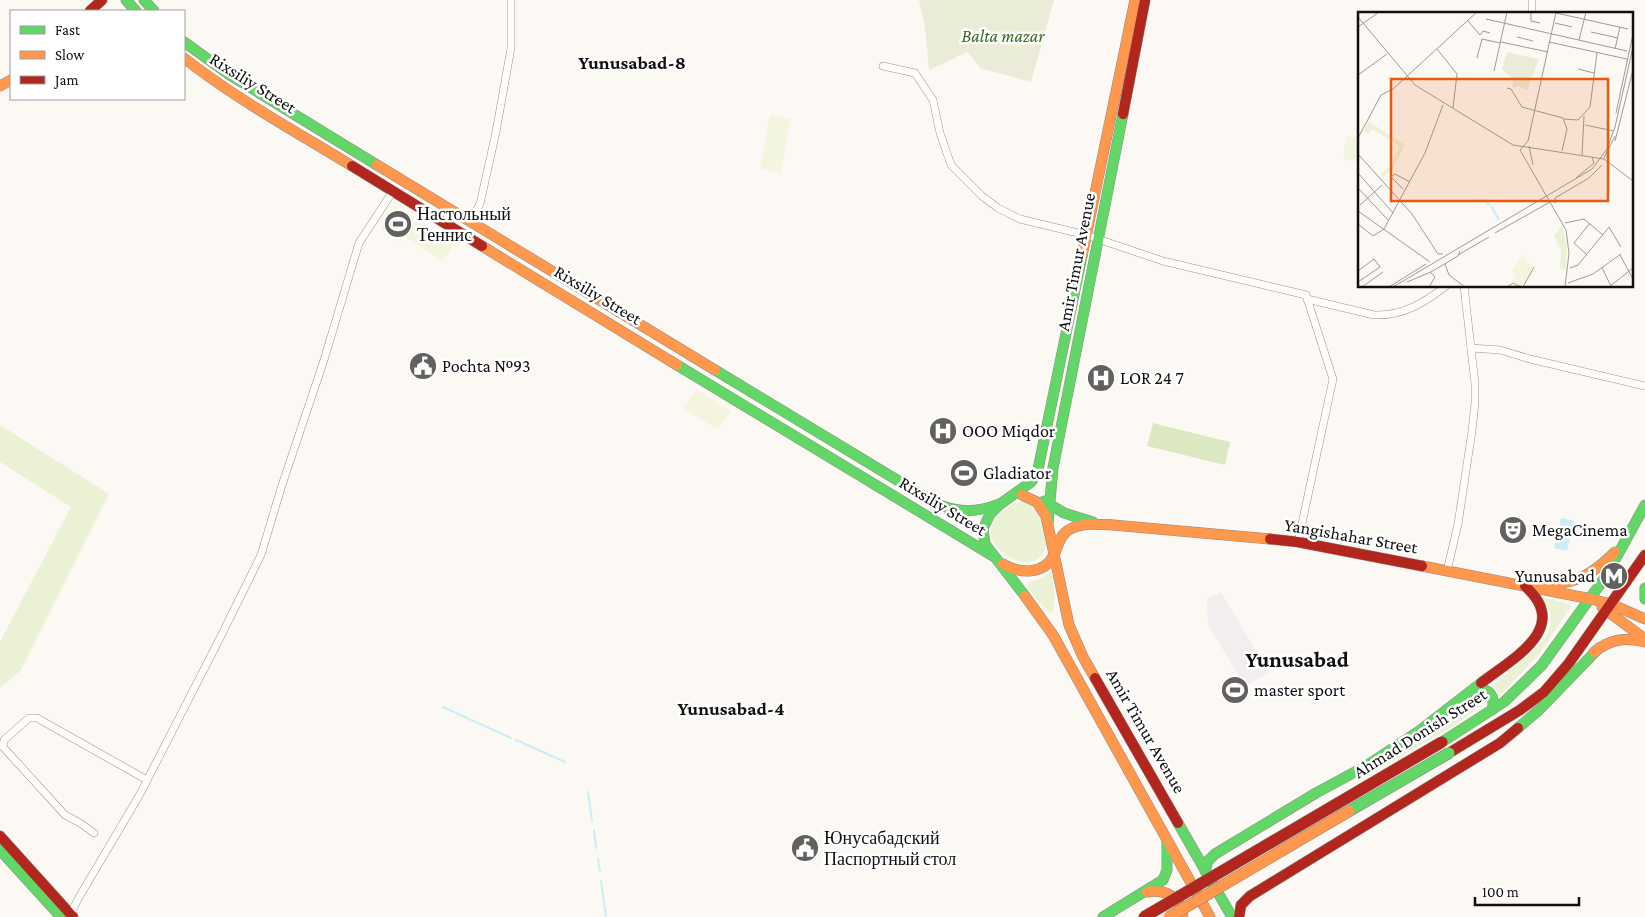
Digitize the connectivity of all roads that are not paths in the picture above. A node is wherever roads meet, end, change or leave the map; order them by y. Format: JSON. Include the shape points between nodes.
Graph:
{"nodes":[{"id":1,"x":102,"y":0,"type":"edge"},
{"id":2,"x":126,"y":0,"type":"edge"},
{"id":3,"x":144,"y":0,"type":"edge"},
{"id":4,"x":511,"y":0,"type":"edge"},
{"id":5,"x":1135,"y":0,"type":"edge"},
{"id":6,"x":1145,"y":0,"type":"edge"},
{"id":7,"x":91,"y":10,"type":"edge"},
{"id":8,"x":135,"y":10,"type":"edge"},
{"id":9,"x":153,"y":10,"type":"edge"},
{"id":10,"x":185,"y":43,"type":"edge"},
{"id":11,"x":185,"y":59,"type":"edge"},
{"id":12,"x":882,"y":66,"type":"dead end"},
{"id":13,"x":226,"y":72,"type":"junction"},
{"id":14,"x":219,"y":84,"type":"junction"},
{"id":15,"x":393,"y":191,"type":"junction"},
{"id":16,"x":470,"y":221,"type":"junction"},
{"id":17,"x":1086,"y":235,"type":"junction"},
{"id":18,"x":1098,"y":239,"type":"junction"},
{"id":19,"x":513,"y":247,"type":"junction"},
{"id":20,"x":505,"y":259,"type":"junction"},
{"id":21,"x":1443,"y":288,"type":"edge"},
{"id":22,"x":1464,"y":288,"type":"edge"},
{"id":23,"x":1308,"y":299,"type":"junction"},
{"id":24,"x":1471,"y":348,"type":"junction"},
{"id":25,"x":1645,"y":386,"type":"edge"},
{"id":26,"x":880,"y":471,"type":"junction"},
{"id":27,"x":872,"y":484,"type":"junction"},
{"id":28,"x":1022,"y":495,"type":"junction"},
{"id":29,"x":1002,"y":502,"type":"junction"},
{"id":30,"x":1049,"y":504,"type":"junction"},
{"id":31,"x":1645,"y":505,"type":"edge"},
{"id":32,"x":1048,"y":523,"type":"junction"},
{"id":33,"x":1103,"y":524,"type":"junction"},
{"id":34,"x":1627,"y":540,"type":"junction"},
{"id":35,"x":1298,"y":542,"type":"junction"},
{"id":36,"x":1055,"y":553,"type":"junction"},
{"id":37,"x":1645,"y":555,"type":"edge"},
{"id":38,"x":996,"y":558,"type":"junction"},
{"id":39,"x":1447,"y":571,"type":"junction"},
{"id":40,"x":1525,"y":586,"type":"junction"},
{"id":41,"x":1645,"y":588,"type":"edge"},
{"id":42,"x":1591,"y":599,"type":"junction"},
{"id":43,"x":1645,"y":599,"type":"edge"},
{"id":44,"x":1609,"y":608,"type":"junction"},
{"id":45,"x":1645,"y":620,"type":"edge"},
{"id":46,"x":1645,"y":639,"type":"edge"},
{"id":47,"x":1645,"y":642,"type":"edge"},
{"id":48,"x":1599,"y":648,"type":"junction"},
{"id":49,"x":1475,"y":688,"type":"junction"},
{"id":50,"x":1544,"y":692,"type":"junction"},
{"id":51,"x":1492,"y":710,"type":"junction"},
{"id":52,"x":1500,"y":744,"type":"junction"},
{"id":53,"x":1147,"y":769,"type":"junction"},
{"id":54,"x":1131,"y":776,"type":"junction"},
{"id":55,"x":147,"y":780,"type":"junction"},
{"id":56,"x":94,"y":833,"type":"dead end"},
{"id":57,"x":0,"y":836,"type":"edge"},
{"id":58,"x":1168,"y":841,"type":"junction"},
{"id":59,"x":0,"y":850,"type":"edge"},
{"id":60,"x":1205,"y":871,"type":"junction"},
{"id":61,"x":1143,"y":894,"type":"junction"},
{"id":62,"x":68,"y":916,"type":"edge"},
{"id":63,"x":1102,"y":917,"type":"edge"},
{"id":64,"x":1144,"y":917,"type":"edge"},
{"id":65,"x":1169,"y":917,"type":"edge"},
{"id":66,"x":1183,"y":917,"type":"edge"},
{"id":67,"x":1210,"y":917,"type":"edge"},
{"id":68,"x":1232,"y":917,"type":"edge"},
{"id":69,"x":1239,"y":917,"type":"edge"}],
"edges":[{"from":1,"to":7,"type":"main road"},
{"from":2,"to":8,"type":"main road"},
{"from":3,"to":9,"type":"main road"},
{"from":4,"to":16,"type":"street","via":[[512,48],[480,204]]},
{"from":5,"to":17,"type":"main road","name":"Amir Timur Avenue"},
{"from":6,"to":18,"type":"main road","name":"Amir Timur Avenue"},
{"from":10,"to":13,"type":"main road","name":"Rixsiliy Street"},
{"from":11,"to":14,"type":"main road","name":"Rixsiliy Street"},
{"from":12,"to":17,"type":"street","via":[[915,73],[933,100],[951,165],[982,196],[1020,219]]},
{"from":13,"to":14,"type":"main road","via":[[218,75]]},
{"from":13,"to":16,"type":"main road","name":"Rixsiliy Street"},
{"from":14,"to":15,"type":"main road","name":"Rixsiliy Street"},
{"from":15,"to":20,"type":"main road","name":"Rixsiliy Street"},
{"from":15,"to":55,"type":"street","via":[[359,243],[261,555]]},
{"from":16,"to":19,"type":"main road","name":"Rixsiliy Street"},
{"from":17,"to":18,"type":"street"},
{"from":17,"to":29,"type":"main road","name":"Amir Timur Avenue","via":[[1039,468],[1029,485]]},
{"from":18,"to":23,"type":"street","via":[[1163,261],[1306,295]]},
{"from":18,"to":30,"type":"main road","name":"Amir Timur Avenue","via":[[1053,468]]},
{"from":19,"to":20,"type":"main road"},
{"from":19,"to":26,"type":"main road","name":"Rixsiliy Street"},
{"from":20,"to":27,"type":"main road","name":"Rixsiliy Street"},
{"from":21,"to":23,"type":"street","via":[[1415,308],[1385,315]]},
{"from":22,"to":24,"type":"street"},
{"from":23,"to":35,"type":"street","via":[[1333,379]]},
{"from":24,"to":25,"type":"street","via":[[1500,350]]},
{"from":24,"to":39,"type":"street","via":[[1475,384],[1472,430],[1458,524]]},
{"from":26,"to":27,"type":"main road","via":[[880,479]]},
{"from":26,"to":29,"type":"main road","name":"Rixsiliy Street","via":[[951,511],[971,512]]},
{"from":27,"to":38,"type":"main road","name":"Rixsiliy Street"},
{"from":28,"to":29,"type":"main road"},
{"from":28,"to":30,"type":"main road"},
{"from":28,"to":32,"type":"main road","name":"Amir Timur Avenue","via":[[1038,503]]},
{"from":29,"to":38,"type":"main road","name":"Amir Timur Avenue","via":[[990,514],[983,529],[985,544]]},
{"from":30,"to":32,"type":"main road"},
{"from":30,"to":33,"type":"main road","name":"Yangishahar Street","via":[[1064,513]]},
{"from":31,"to":34,"type":"main road","name":"Ahmad Donish Street"},
{"from":32,"to":36,"type":"main road","name":"Amir Timur Avenue"},
{"from":33,"to":35,"type":"main road","name":"Yangishahar Street"},
{"from":33,"to":36,"type":"main road","name":"Yangishahar Street","via":[[1068,531]]},
{"from":34,"to":40,"type":"main road","via":[[1599,567],[1578,581]]},
{"from":34,"to":42,"type":"main road","name":"Ahmad Donish Street"},
{"from":35,"to":39,"type":"main road","name":"Yangishahar Street"},
{"from":36,"to":38,"type":"main road","via":[[1044,565],[1030,571],[1015,570]]},
{"from":36,"to":53,"type":"main road","name":"Amir Timur Avenue","via":[[1069,625],[1083,657]]},
{"from":37,"to":44,"type":"main road","name":"Ahmad Donish Street"},
{"from":38,"to":54,"type":"main road","name":"Amir Timur Avenue","via":[[1052,635]]},
{"from":39,"to":40,"type":"main road","name":"Yangishahar Street"},
{"from":40,"to":42,"type":"main road","name":"Yangishahar Street"},
{"from":40,"to":49,"type":"main road","via":[[1541,606],[1541,630],[1529,646]]},
{"from":41,"to":43,"type":"main road"},
{"from":42,"to":44,"type":"main road","name":"Yangishahar Street"},
{"from":42,"to":51,"type":"main road","name":"Ahmad Donish Street","via":[[1533,675]]},
{"from":44,"to":45,"type":"main road","name":"Yangishahar Street"},
{"from":44,"to":46,"type":"main road","name":"Yangishahar Street"},
{"from":44,"to":50,"type":"main road","name":"Ahmad Donish Street"},
{"from":47,"to":48,"type":"main road","via":[[1617,638]]},
{"from":48,"to":50,"type":"main road"},
{"from":48,"to":52,"type":"main road","via":[[1539,710]]},
{"from":49,"to":51,"type":"main road","via":[[1492,693]]},
{"from":49,"to":60,"type":"main road","via":[[1420,731],[1366,766],[1215,854]]},
{"from":50,"to":52,"type":"main road"},
{"from":50,"to":65,"type":"main road","name":"Ahmad Donish Street","bridge":true,"via":[[1449,753]]},
{"from":51,"to":64,"type":"main road","name":"Ahmad Donish Street","bridge":true},
{"from":52,"to":69,"type":"main road","via":[[1250,896],[1241,905]]},
{"from":53,"to":54,"type":"main road","via":[[1137,766]]},
{"from":53,"to":60,"type":"main road","name":"Amir Timur Avenue"},
{"from":54,"to":58,"type":"main road","name":"Amir Timur Avenue"},
{"from":55,"to":56,"type":"street","via":[[37,718],[29,718],[4,740],[3,747],[65,815]]},
{"from":55,"to":62,"type":"street"},
{"from":57,"to":62,"type":"main road"},
{"from":58,"to":61,"type":"main road","via":[[1165,877]]},
{"from":58,"to":67,"type":"main road","name":"Amir Timur Avenue"},
{"from":59,"to":62,"type":"main road"},
{"from":60,"to":68,"type":"main road","name":"Amir Timur Avenue"},
{"from":61,"to":63,"type":"main road"},
{"from":61,"to":66,"type":"main road","via":[[1157,890],[1172,895],[1180,903]]}]}
